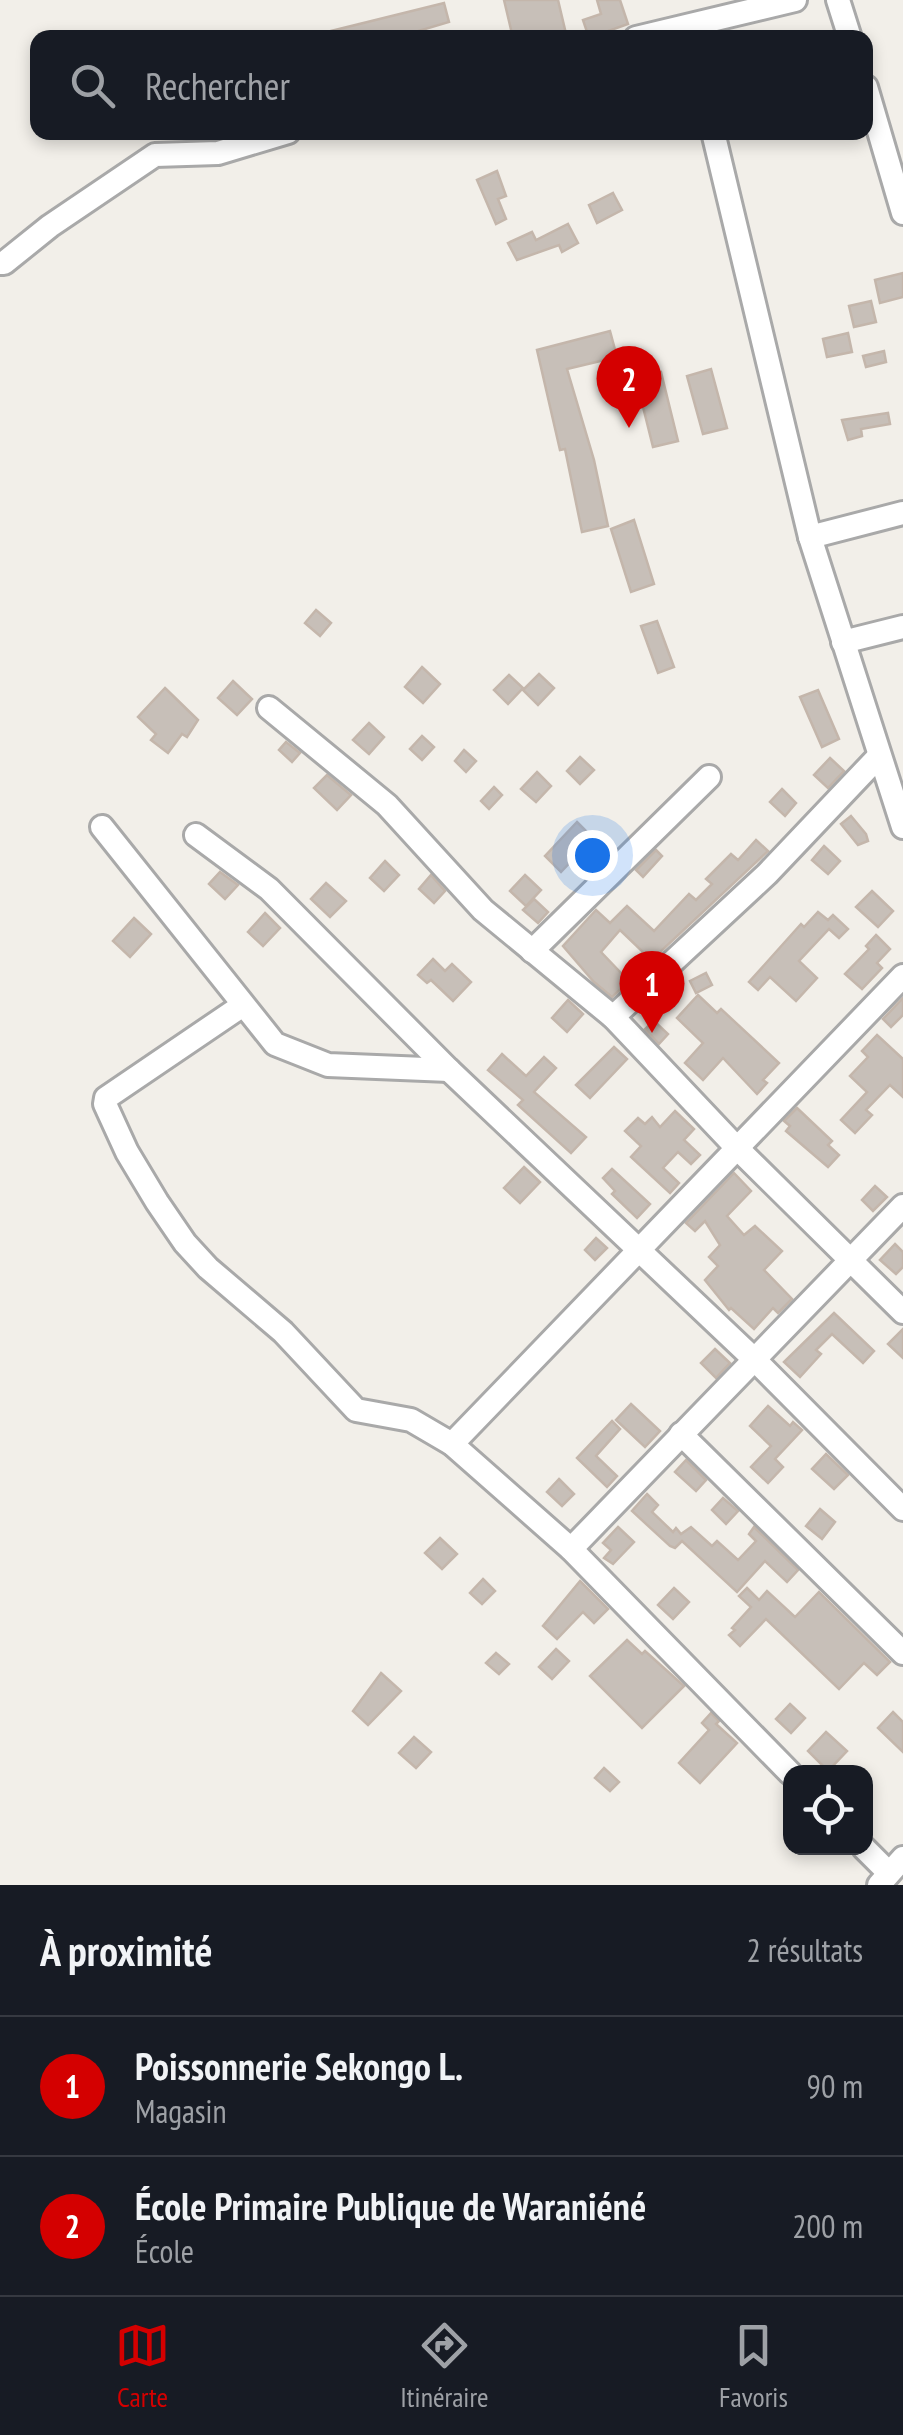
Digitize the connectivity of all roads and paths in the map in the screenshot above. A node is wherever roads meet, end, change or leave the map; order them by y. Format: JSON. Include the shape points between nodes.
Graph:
{"nodes":[{"id":1,"x":680,"y":0,"type":"edge"},
{"id":2,"x":795,"y":0,"type":"edge"},
{"id":3,"x":838,"y":0,"type":"edge"},
{"id":4,"x":688,"y":30,"type":"edge"},
{"id":5,"x":691,"y":30,"type":"edge"},
{"id":6,"x":847,"y":30,"type":"edge"},
{"id":7,"x":873,"y":105,"type":"edge"},
{"id":8,"x":261,"y":140,"type":"edge"},
{"id":9,"x":714,"y":140,"type":"edge"},
{"id":10,"x":897,"y":165,"type":"edge"},
{"id":11,"x":903,"y":214,"type":"edge"},
{"id":12,"x":0,"y":263,"type":"edge"},
{"id":13,"x":903,"y":512,"type":"edge"},
{"id":14,"x":810,"y":537,"type":"junction"},
{"id":15,"x":903,"y":626,"type":"edge"},
{"id":16,"x":843,"y":642,"type":"junction"},
{"id":17,"x":269,"y":708,"type":"dead end"},
{"id":18,"x":879,"y":756,"type":"junction"},
{"id":19,"x":709,"y":778,"type":"dead end"},
{"id":20,"x":903,"y":827,"type":"edge"},
{"id":21,"x":102,"y":828,"type":"dead end"},
{"id":22,"x":196,"y":835,"type":"dead end"},
{"id":23,"x":532,"y":951,"type":"junction"},
{"id":24,"x":903,"y":976,"type":"edge"},
{"id":25,"x":243,"y":1005,"type":"junction"},
{"id":26,"x":613,"y":1017,"type":"junction"},
{"id":27,"x":450,"y":1070,"type":"junction"},
{"id":28,"x":736,"y":1147,"type":"junction"},
{"id":29,"x":903,"y":1206,"type":"edge"},
{"id":30,"x":640,"y":1250,"type":"junction"},
{"id":31,"x":850,"y":1259,"type":"junction"},
{"id":32,"x":903,"y":1312,"type":"edge"},
{"id":33,"x":755,"y":1360,"type":"junction"},
{"id":34,"x":681,"y":1434,"type":"junction"},
{"id":35,"x":452,"y":1444,"type":"junction"},
{"id":36,"x":903,"y":1509,"type":"edge"},
{"id":37,"x":570,"y":1549,"type":"junction"},
{"id":38,"x":903,"y":1653,"type":"edge"},
{"id":39,"x":783,"y":1766,"type":"edge"},
{"id":40,"x":872,"y":1855,"type":"edge"},
{"id":41,"x":890,"y":1872,"type":"edge"}],
"edges":[{"from":1,"to":4,"type":"street"},
{"from":2,"to":5,"type":"street"},
{"from":3,"to":6,"type":"street"},
{"from":7,"to":10,"type":"street"},
{"from":8,"to":12,"type":"street","via":[[218,153],[155,155]]},
{"from":9,"to":14,"type":"street"},
{"from":10,"to":11,"type":"street"},
{"from":13,"to":14,"type":"street"},
{"from":14,"to":16,"type":"street"},
{"from":15,"to":16,"type":"street"},
{"from":16,"to":18,"type":"street"},
{"from":17,"to":23,"type":"street","via":[[387,805],[483,910]]},
{"from":18,"to":20,"type":"street"},
{"from":18,"to":26,"type":"street","via":[[766,874]]},
{"from":19,"to":23,"type":"street"},
{"from":21,"to":25,"type":"street"},
{"from":22,"to":27,"type":"street","via":[[270,889]]},
{"from":23,"to":26,"type":"street"},
{"from":24,"to":28,"type":"street"},
{"from":25,"to":27,"type":"street","via":[[275,1044],[328,1065]]},
{"from":25,"to":35,"type":"street","via":[[110,1093],[105,1104],[128,1152],[208,1268],[283,1332],[356,1410],[411,1420]]},
{"from":26,"to":28,"type":"street"},
{"from":27,"to":30,"type":"street"},
{"from":28,"to":30,"type":"street"},
{"from":28,"to":31,"type":"street"},
{"from":29,"to":31,"type":"street"},
{"from":30,"to":33,"type":"street"},
{"from":30,"to":35,"type":"street"},
{"from":31,"to":32,"type":"street"},
{"from":31,"to":33,"type":"street"},
{"from":33,"to":34,"type":"street"},
{"from":33,"to":36,"type":"street"},
{"from":34,"to":37,"type":"street"},
{"from":34,"to":38,"type":"street"},
{"from":35,"to":37,"type":"street"},
{"from":37,"to":39,"type":"street"},
{"from":40,"to":41,"type":"street"}]}
